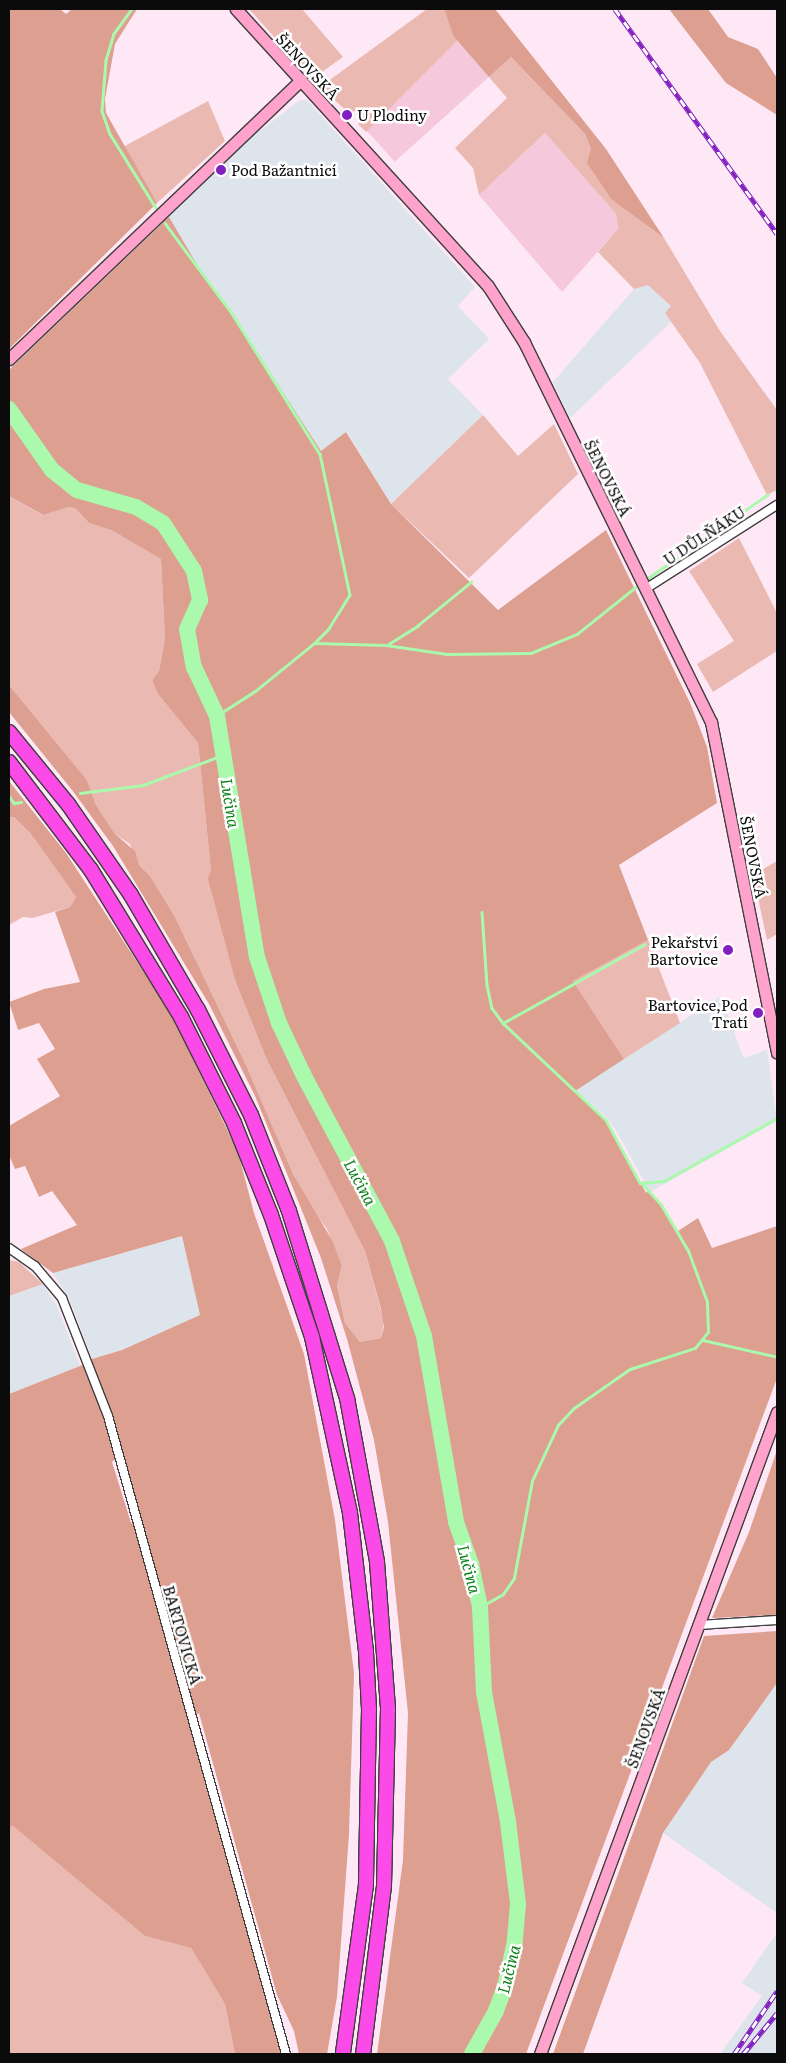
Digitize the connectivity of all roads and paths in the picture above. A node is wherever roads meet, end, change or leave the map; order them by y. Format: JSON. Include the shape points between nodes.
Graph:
{"nodes":[{"id":1,"x":236,"y":9,"type":"edge"},
{"id":2,"x":301,"y":80,"type":"junction"},
{"id":3,"x":9,"y":358,"type":"edge"},
{"id":4,"x":777,"y":505,"type":"edge"},
{"id":5,"x":647,"y":588,"type":"junction"},
{"id":6,"x":9,"y":732,"type":"edge"},
{"id":7,"x":9,"y":762,"type":"edge"},
{"id":8,"x":775,"y":1030,"type":"edge"},
{"id":9,"x":777,"y":1052,"type":"edge"},
{"id":10,"x":9,"y":1248,"type":"edge"},
{"id":11,"x":777,"y":1412,"type":"edge"},
{"id":12,"x":777,"y":1620,"type":"edge"},
{"id":13,"x":699,"y":1624,"type":"junction"},
{"id":14,"x":286,"y":2054,"type":"edge"},
{"id":15,"x":343,"y":2054,"type":"edge"},
{"id":16,"x":363,"y":2054,"type":"edge"},
{"id":17,"x":540,"y":2054,"type":"edge"}],
"edges":[{"from":1,"to":2,"type":"street","name":"ŠENOVSKÁ"},
{"from":2,"to":3,"type":"street"},
{"from":2,"to":5,"type":"street","name":"ŠENOVSKÁ","via":[[449,240],[504,307]]},
{"from":4,"to":5,"type":"street","name":"U DŮLŇÁKU"},
{"from":5,"to":8,"type":"street","name":"ŠENOVSKÁ","via":[[712,722]]},
{"from":6,"to":16,"type":"highway","via":[[68,804],[131,895],[198,1010],[251,1115],[289,1212],[310,1270],[347,1398],[377,1562],[388,1709],[384,1886]]},
{"from":7,"to":15,"type":"highway","via":[[91,870],[181,1017],[234,1123],[271,1215],[312,1337],[350,1513],[368,1700],[366,1885]]},
{"from":8,"to":9,"type":"street","name":"ŠENOVSKÁ"},
{"from":10,"to":14,"type":"street","name":"BARTOVICKÁ","via":[[35,1266],[62,1298],[108,1416]]},
{"from":11,"to":13,"type":"street","name":"ŠENOVSKÁ"},
{"from":12,"to":13,"type":"street"},
{"from":13,"to":17,"type":"street","name":"ŠENOVSKÁ"}]}
